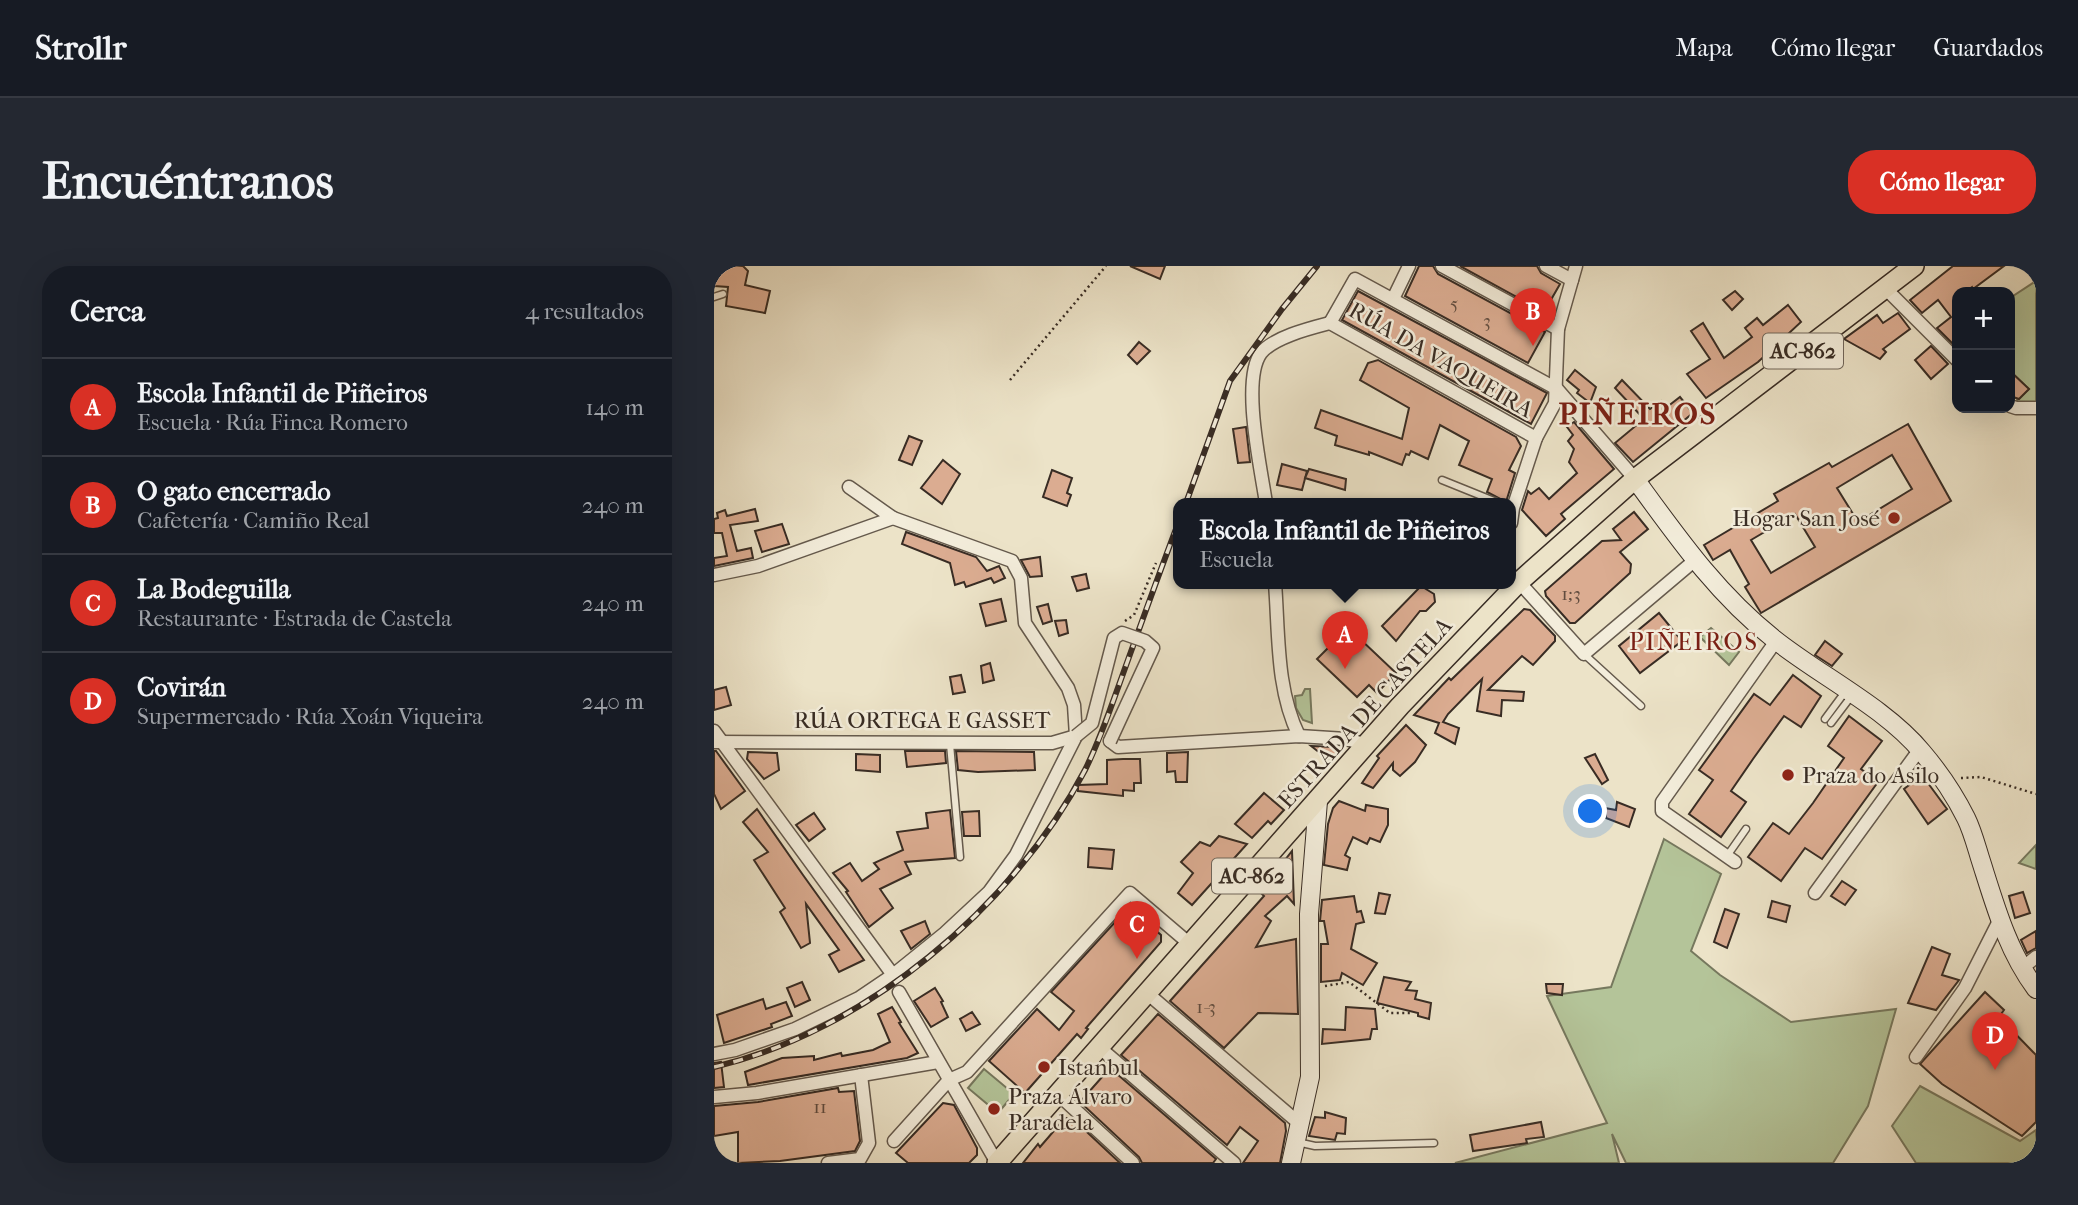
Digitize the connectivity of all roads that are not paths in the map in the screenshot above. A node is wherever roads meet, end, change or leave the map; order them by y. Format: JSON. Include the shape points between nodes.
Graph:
{"nodes":[{"id":1,"x":1409,"y":266,"type":"edge"},
{"id":2,"x":1442,"y":266,"type":"edge"},
{"id":3,"x":1546,"y":266,"type":"edge"},
{"id":4,"x":1576,"y":266,"type":"edge"},
{"id":5,"x":1914,"y":266,"type":"edge"},
{"id":6,"x":1572,"y":280,"type":"junction"},
{"id":7,"x":1885,"y":288,"type":"junction"},
{"id":8,"x":723,"y":295,"type":"dead end"},
{"id":9,"x":714,"y":297,"type":"edge"},
{"id":10,"x":1393,"y":299,"type":"junction"},
{"id":11,"x":1331,"y":323,"type":"junction"},
{"id":12,"x":1558,"y":328,"type":"junction"},
{"id":13,"x":1952,"y":355,"type":"edge"},
{"id":14,"x":1558,"y":389,"type":"junction"},
{"id":15,"x":2015,"y":407,"type":"edge"},
{"id":16,"x":2036,"y":408,"type":"edge"},
{"id":17,"x":1536,"y":438,"type":"junction"},
{"id":18,"x":1636,"y":479,"type":"junction"},
{"id":19,"x":1443,"y":480,"type":"dead end"},
{"id":20,"x":849,"y":487,"type":"dead end"},
{"id":21,"x":1265,"y":498,"type":"edge"},
{"id":22,"x":1487,"y":498,"type":"edge"},
{"id":23,"x":1515,"y":498,"type":"edge"},
{"id":24,"x":893,"y":518,"type":"junction"},
{"id":25,"x":1694,"y":561,"type":"junction"},
{"id":26,"x":714,"y":575,"type":"edge"},
{"id":27,"x":1516,"y":583,"type":"edge"},
{"id":28,"x":1275,"y":589,"type":"edge"},
{"id":29,"x":1510,"y":589,"type":"edge"},
{"id":30,"x":1516,"y":589,"type":"edge"},
{"id":31,"x":1776,"y":641,"type":"junction"},
{"id":32,"x":1584,"y":654,"type":"junction"},
{"id":33,"x":1850,"y":692,"type":"junction"},
{"id":34,"x":1641,"y":706,"type":"dead end"},
{"id":35,"x":1828,"y":721,"type":"dead end"},
{"id":36,"x":714,"y":731,"type":"edge"},
{"id":37,"x":1300,"y":736,"type":"junction"},
{"id":38,"x":1076,"y":737,"type":"junction"},
{"id":39,"x":719,"y":742,"type":"edge"},
{"id":40,"x":950,"y":742,"type":"junction"},
{"id":41,"x":1368,"y":745,"type":"junction"},
{"id":42,"x":1920,"y":749,"type":"junction"},
{"id":43,"x":1318,"y":801,"type":"junction"},
{"id":44,"x":1746,"y":829,"type":"dead end"},
{"id":45,"x":960,"y":857,"type":"dead end"},
{"id":46,"x":1731,"y":860,"type":"joint"},
{"id":47,"x":1815,"y":893,"type":"dead end"},
{"id":48,"x":2000,"y":919,"type":"junction"},
{"id":49,"x":1191,"y":945,"type":"junction"},
{"id":50,"x":2036,"y":957,"type":"edge"},
{"id":51,"x":2021,"y":969,"type":"junction"},
{"id":52,"x":893,"y":975,"type":"junction"},
{"id":53,"x":2036,"y":989,"type":"edge"},
{"id":54,"x":899,"y":992,"type":"dead end"},
{"id":55,"x":1147,"y":993,"type":"junction"},
{"id":56,"x":1100,"y":1048,"type":"junction"},
{"id":57,"x":714,"y":1054,"type":"edge"},
{"id":58,"x":1916,"y":1057,"type":"dead end"},
{"id":59,"x":938,"y":1062,"type":"junction"},
{"id":60,"x":861,"y":1075,"type":"junction"},
{"id":61,"x":949,"y":1080,"type":"junction"},
{"id":62,"x":1059,"y":1095,"type":"junction"},
{"id":63,"x":714,"y":1097,"type":"edge"},
{"id":64,"x":1298,"y":1133,"type":"junction"},
{"id":65,"x":894,"y":1141,"type":"dead end"},
{"id":66,"x":1434,"y":1143,"type":"dead end"},
{"id":67,"x":828,"y":1163,"type":"edge"},
{"id":68,"x":997,"y":1163,"type":"edge"},
{"id":69,"x":1133,"y":1163,"type":"edge"},
{"id":70,"x":1234,"y":1163,"type":"edge"},
{"id":71,"x":1291,"y":1163,"type":"edge"}],
"edges":[{"from":1,"to":10,"type":"street"},
{"from":2,"to":12,"type":"street"},
{"from":3,"to":6,"type":"street"},
{"from":4,"to":6,"type":"street"},
{"from":5,"to":7,"type":"main road","name":"ESTRADA DE CASTELA","number":"AC-862"},
{"from":6,"to":12,"type":"street"},
{"from":7,"to":13,"type":"street"},
{"from":7,"to":18,"type":"main road","name":"ESTRADA DE CASTELA","number":"AC-862"},
{"from":8,"to":9,"type":"lane"},
{"from":10,"to":11,"type":"street","name":"RÚA DA VAQUEIRA","via":[[1355,279]]},
{"from":10,"to":14,"type":"street"},
{"from":11,"to":17,"type":"street","name":"RÚA DA VAQUEIRA"},
{"from":11,"to":21,"type":"street","via":[[1266,348],[1254,370],[1252,405]]},
{"from":12,"to":14,"type":"street"},
{"from":14,"to":17,"type":"street"},
{"from":14,"to":18,"type":"street"},
{"from":15,"to":16,"type":"street"},
{"from":17,"to":23,"type":"street"},
{"from":18,"to":25,"type":"street"},
{"from":18,"to":27,"type":"main road","name":"ESTRADA DE CASTELA","number":"AC-862"},
{"from":19,"to":22,"type":"lane"},
{"from":20,"to":24,"type":"street"},
{"from":24,"to":26,"type":"street","via":[[758,566]]},
{"from":24,"to":38,"type":"street","via":[[1012,561],[1021,579],[1025,623],[1068,688]]},
{"from":25,"to":31,"type":"street","via":[[1735,606]]},
{"from":25,"to":32,"type":"street"},
{"from":28,"to":37,"type":"street","via":[[1283,694]]},
{"from":29,"to":41,"type":"main road","name":"ESTRADA DE CASTELA","number":"AC-862"},
{"from":30,"to":32,"type":"street"},
{"from":31,"to":33,"type":"street"},
{"from":31,"to":46,"type":"street","via":[[1662,802],[1662,811]]},
{"from":32,"to":34,"type":"lane"},
{"from":33,"to":35,"type":"lane"},
{"from":33,"to":42,"type":"street"},
{"from":36,"to":39,"type":"street"},
{"from":37,"to":38,"type":"street","name":"RÚA ORTEGA E GASSET","bridge":true,"via":[[1118,747],[1110,741],[1153,648],[1122,634],[1114,638],[1092,723]]},
{"from":37,"to":41,"type":"street","name":"RÚA ORTEGA E GASSET"},
{"from":38,"to":40,"type":"street","name":"RÚA ORTEGA E GASSET","via":[[1052,743]]},
{"from":38,"to":52,"type":"street","via":[[1016,855],[989,892]]},
{"from":39,"to":40,"type":"street","name":"RÚA ORTEGA E GASSET"},
{"from":39,"to":52,"type":"street"},
{"from":40,"to":45,"type":"lane"},
{"from":41,"to":43,"type":"main road","name":"ESTRADA DE CASTELA","number":"AC-862"},
{"from":42,"to":47,"type":"street"},
{"from":42,"to":48,"type":"street","via":[[1967,820]]},
{"from":43,"to":49,"type":"main road","name":"ESTRADA DE CASTELA","number":"AC-862"},
{"from":43,"to":64,"type":"street","via":[[1309,914],[1310,1077]]},
{"from":44,"to":46,"type":"lane"},
{"from":48,"to":51,"type":"street"},
{"from":48,"to":58,"type":"street","via":[[1965,988]]},
{"from":49,"to":55,"type":"main road","name":"ESTRADA DE CASTELA","number":"AC-862"},
{"from":49,"to":61,"type":"street","via":[[1130,893],[967,1072]]},
{"from":50,"to":51,"type":"street"},
{"from":51,"to":53,"type":"street"},
{"from":52,"to":57,"type":"street","via":[[859,998],[795,1028]]},
{"from":54,"to":59,"type":"street"},
{"from":55,"to":56,"type":"main road","name":"ESTRADA DE CASTELA","number":"AC-862"},
{"from":55,"to":64,"type":"street"},
{"from":56,"to":62,"type":"main road","name":"ESTRADA DE CASTELA","number":"AC-862"},
{"from":56,"to":70,"type":"street"},
{"from":59,"to":60,"type":"street"},
{"from":59,"to":61,"type":"street"},
{"from":60,"to":63,"type":"street"},
{"from":60,"to":67,"type":"street","via":[[869,1143],[860,1159]]},
{"from":61,"to":65,"type":"street"},
{"from":61,"to":68,"type":"street"},
{"from":62,"to":68,"type":"main road","name":"ESTRADA DE CASTELA","number":"AC-862"},
{"from":62,"to":69,"type":"street"},
{"from":64,"to":66,"type":"lane","via":[[1315,1146]]},
{"from":64,"to":71,"type":"street"}]}
